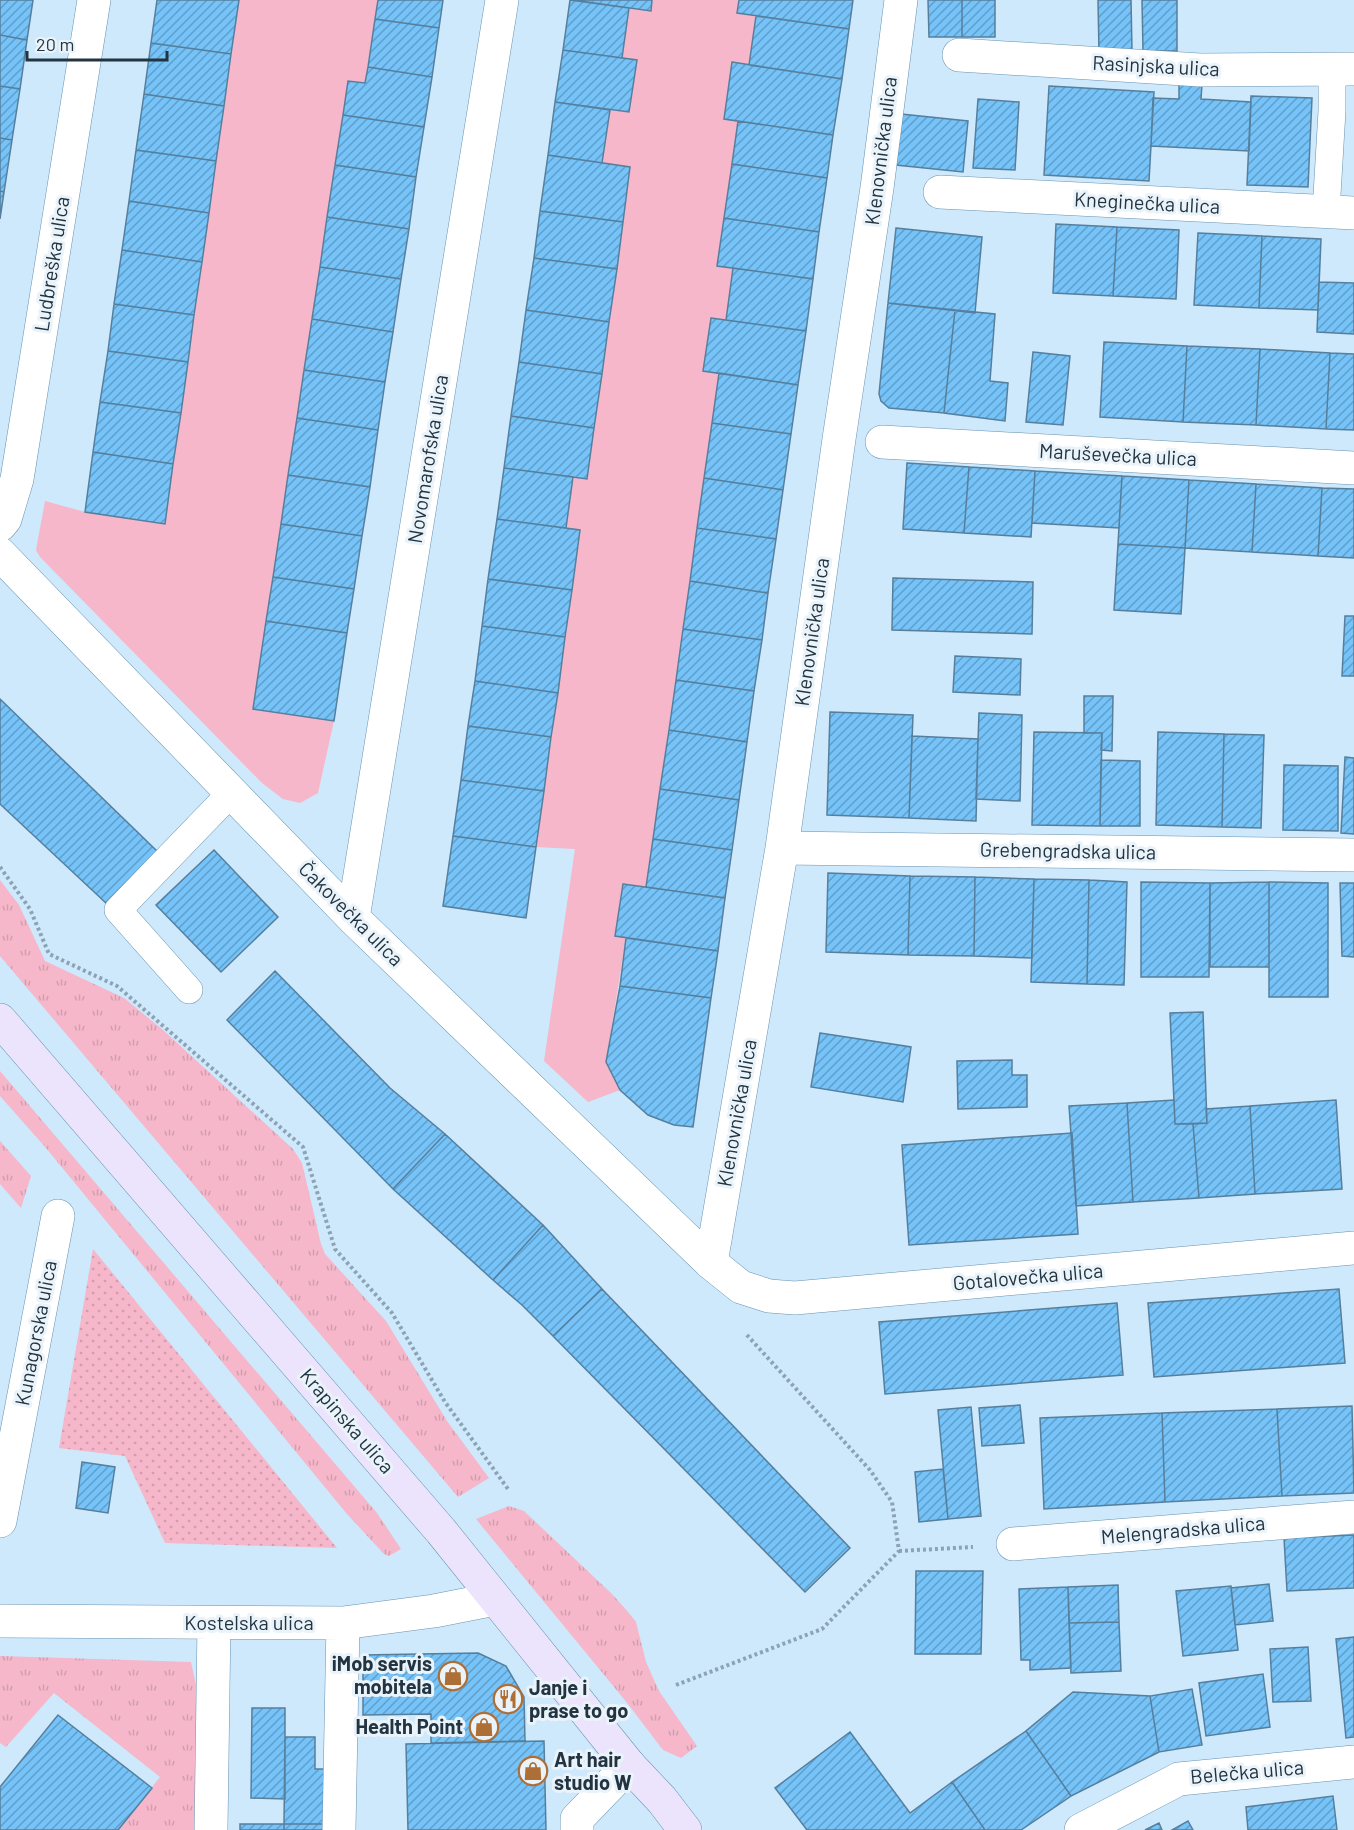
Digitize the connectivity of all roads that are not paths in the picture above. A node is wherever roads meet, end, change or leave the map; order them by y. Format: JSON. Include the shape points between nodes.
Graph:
{"nodes":[{"id":1,"x":94,"y":0,"type":"edge"},
{"id":2,"x":502,"y":0,"type":"edge"},
{"id":3,"x":901,"y":0,"type":"edge"},
{"id":4,"x":959,"y":55,"type":"dead end"},
{"id":5,"x":1343,"y":69,"type":"edge"},
{"id":6,"x":940,"y":192,"type":"dead end"},
{"id":7,"x":1340,"y":213,"type":"edge"},
{"id":8,"x":882,"y":442,"type":"dead end"},
{"id":9,"x":1354,"y":468,"type":"edge"},
{"id":10,"x":0,"y":525,"type":"edge"},
{"id":11,"x":0,"y":554,"type":"edge"},
{"id":12,"x":231,"y":793,"type":"junction"},
{"id":13,"x":782,"y":848,"type":"junction"},
{"id":14,"x":1354,"y":855,"type":"edge"},
{"id":15,"x":353,"y":918,"type":"junction"},
{"id":16,"x":189,"y":990,"type":"dead end"},
{"id":17,"x":0,"y":1020,"type":"edge"},
{"id":18,"x":58,"y":1216,"type":"dead end"},
{"id":19,"x":1354,"y":1248,"type":"edge"},
{"id":20,"x":711,"y":1263,"type":"junction"},
{"id":21,"x":1354,"y":1517,"type":"edge"},
{"id":22,"x":0,"y":1521,"type":"edge"},
{"id":23,"x":1013,"y":1544,"type":"road end"},
{"id":24,"x":495,"y":1599,"type":"junction"},
{"id":25,"x":0,"y":1622,"type":"edge"},
{"id":26,"x":214,"y":1623,"type":"junction"},
{"id":27,"x":343,"y":1623,"type":"junction"},
{"id":28,"x":1354,"y":1762,"type":"edge"},
{"id":29,"x":629,"y":1765,"type":"junction"},
{"id":30,"x":211,"y":1830,"type":"edge"},
{"id":31,"x":339,"y":1830,"type":"edge"},
{"id":32,"x":577,"y":1830,"type":"edge"},
{"id":33,"x":685,"y":1830,"type":"edge"},
{"id":34,"x":1081,"y":1830,"type":"edge"}],
"edges":[{"from":1,"to":10,"type":"street","name":"Ludbreška ulica","via":[[17,478]]},
{"from":2,"to":15,"type":"street","name":"Novomarofska ulica"},
{"from":3,"to":13,"type":"street","name":"Klenovnička ulica"},
{"from":4,"to":5,"type":"street","name":"Rasinjska ulica","via":[[1200,70]]},
{"from":5,"to":7,"type":"lane","via":[[1332,111]]},
{"from":6,"to":7,"type":"street","name":"Kneginečka ulica"},
{"from":8,"to":9,"type":"street","name":"Maruševečka ulica"},
{"from":11,"to":12,"type":"street","name":"Čakovečka ulica"},
{"from":12,"to":15,"type":"street","name":"Čakovečka ulica"},
{"from":12,"to":16,"type":"lane","via":[[118,910]]},
{"from":13,"to":14,"type":"street","name":"Grebengradska ulica"},
{"from":13,"to":20,"type":"street","name":"Klenovnička ulica"},
{"from":15,"to":20,"type":"street","name":"Čakovečka ulica"},
{"from":17,"to":24,"type":"street","name":"Krapinska ulica","via":[[419,1505]]},
{"from":18,"to":22,"type":"street","name":"Kunagorska ulica"},
{"from":19,"to":20,"type":"street","name":"Gotalovečka ulica","via":[[795,1298],[769,1296],[741,1287]]},
{"from":21,"to":23,"type":"street","name":"Melengradska ulica"},
{"from":24,"to":27,"type":"street","name":"Kostelska ulica"},
{"from":24,"to":29,"type":"street","name":"Krapinska ulica"},
{"from":25,"to":26,"type":"street","name":"Kostelska ulica"},
{"from":26,"to":27,"type":"street","name":"Kostelska ulica"},
{"from":26,"to":30,"type":"street"},
{"from":27,"to":31,"type":"street"},
{"from":28,"to":34,"type":"street","name":"Belečka ulica","via":[[1179,1779]]},
{"from":29,"to":32,"type":"street","via":[[577,1819]]},
{"from":29,"to":33,"type":"street","name":"Krapinska ulica"}]}
